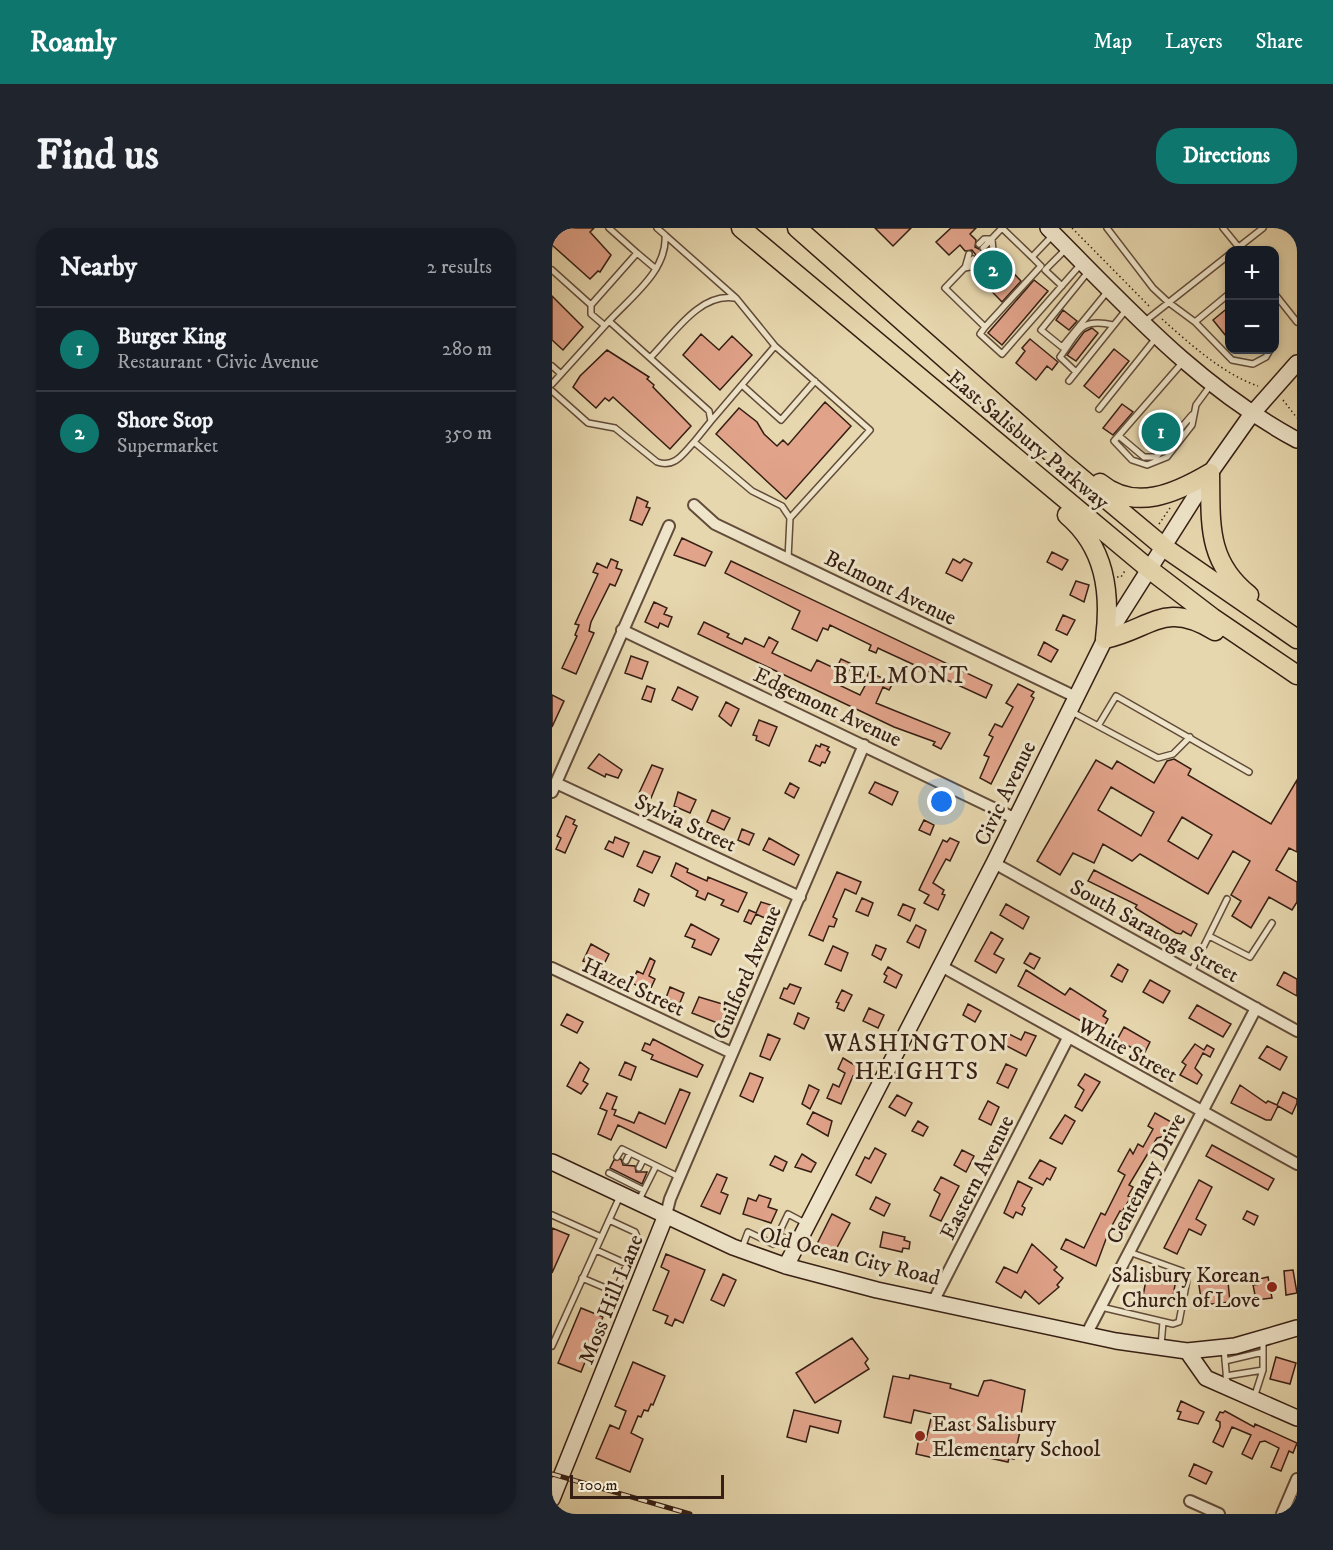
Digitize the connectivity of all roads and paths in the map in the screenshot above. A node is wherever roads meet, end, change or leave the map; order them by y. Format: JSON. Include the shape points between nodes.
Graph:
{"nodes":[{"id":1,"x":609,"y":228,"type":"edge"},
{"id":2,"x":657,"y":228,"type":"edge"},
{"id":3,"x":741,"y":228,"type":"edge"},
{"id":4,"x":796,"y":228,"type":"edge"},
{"id":5,"x":1002,"y":228,"type":"edge"},
{"id":6,"x":1072,"y":228,"type":"edge"},
{"id":7,"x":1107,"y":228,"type":"edge"},
{"id":8,"x":1223,"y":228,"type":"edge"},
{"id":9,"x":1263,"y":228,"type":"edge"},
{"id":10,"x":1051,"y":231,"type":"edge"},
{"id":11,"x":665,"y":235,"type":"junction"},
{"id":12,"x":992,"y":238,"type":"junction"},
{"id":13,"x":981,"y":246,"type":"dead end"},
{"id":14,"x":1236,"y":246,"type":"edge"},
{"id":15,"x":1242,"y":246,"type":"edge"},
{"id":16,"x":1067,"y":248,"type":"junction"},
{"id":17,"x":637,"y":253,"type":"junction"},
{"id":18,"x":989,"y":255,"type":"dead end"},
{"id":19,"x":971,"y":257,"type":"dead end"},
{"id":20,"x":1032,"y":257,"type":"junction"},
{"id":21,"x":1225,"y":258,"type":"edge"},
{"id":22,"x":979,"y":265,"type":"dead end"},
{"id":23,"x":1086,"y":267,"type":"junction"},
{"id":24,"x":964,"y":268,"type":"junction"},
{"id":25,"x":1043,"y":268,"type":"junction"},
{"id":26,"x":656,"y":269,"type":"junction"},
{"id":27,"x":552,"y":270,"type":"edge"},
{"id":28,"x":1062,"y":286,"type":"junction"},
{"id":29,"x":1109,"y":290,"type":"junction"},
{"id":30,"x":1225,"y":297,"type":"edge"},
{"id":31,"x":736,"y":298,"type":"junction"},
{"id":32,"x":1279,"y":298,"type":"edge"},
{"id":33,"x":1168,"y":302,"type":"junction"},
{"id":34,"x":591,"y":305,"type":"junction"},
{"id":35,"x":1126,"y":308,"type":"junction"},
{"id":36,"x":1156,"y":313,"type":"junction"},
{"id":37,"x":1296,"y":317,"type":"edge"},
{"id":38,"x":1195,"y":322,"type":"junction"},
{"id":39,"x":607,"y":323,"type":"junction"},
{"id":40,"x":1142,"y":324,"type":"junction"},
{"id":41,"x":1113,"y":325,"type":"junction"},
{"id":42,"x":985,"y":327,"type":"junction"},
{"id":43,"x":1157,"y":337,"type":"junction"},
{"id":44,"x":775,"y":345,"type":"junction"},
{"id":45,"x":1225,"y":353,"type":"edge"},
{"id":46,"x":1226,"y":354,"type":"edge"},
{"id":47,"x":1268,"y":354,"type":"edge"},
{"id":48,"x":651,"y":357,"type":"junction"},
{"id":49,"x":1183,"y":362,"type":"junction"},
{"id":50,"x":1297,"y":363,"type":"edge"},
{"id":51,"x":552,"y":366,"type":"edge"},
{"id":52,"x":1076,"y":372,"type":"junction"},
{"id":53,"x":561,"y":374,"type":"junction"},
{"id":54,"x":815,"y":381,"type":"junction"},
{"id":55,"x":1069,"y":381,"type":"dead end"},
{"id":56,"x":552,"y":384,"type":"edge"},
{"id":57,"x":1211,"y":385,"type":"junction"},
{"id":58,"x":743,"y":386,"type":"junction"},
{"id":59,"x":552,"y":391,"type":"edge"},
{"id":60,"x":1270,"y":393,"type":"junction"},
{"id":61,"x":942,"y":398,"type":"junction"},
{"id":62,"x":989,"y":399,"type":"junction"},
{"id":63,"x":1099,"y":409,"type":"dead end"},
{"id":64,"x":1251,"y":415,"type":"junction"},
{"id":65,"x":1297,"y":418,"type":"edge"},
{"id":66,"x":711,"y":421,"type":"junction"},
{"id":67,"x":1297,"y":440,"type":"edge"},
{"id":68,"x":694,"y":442,"type":"junction"},
{"id":69,"x":1210,"y":473,"type":"junction"},
{"id":70,"x":1175,"y":500,"type":"dead end"},
{"id":71,"x":694,"y":505,"type":"dead end"},
{"id":72,"x":790,"y":518,"type":"junction"},
{"id":73,"x":669,"y":526,"type":"dead end"},
{"id":74,"x":1158,"y":526,"type":"dead end"},
{"id":75,"x":1165,"y":548,"type":"junction"},
{"id":76,"x":788,"y":559,"type":"junction"},
{"id":77,"x":1127,"y":568,"type":"dead end"},
{"id":78,"x":1149,"y":568,"type":"junction"},
{"id":79,"x":1112,"y":578,"type":"dead end"},
{"id":80,"x":1297,"y":628,"type":"edge"},
{"id":81,"x":622,"y":630,"type":"junction"},
{"id":82,"x":1105,"y":639,"type":"junction"},
{"id":83,"x":1297,"y":639,"type":"edge"},
{"id":84,"x":1296,"y":675,"type":"edge"},
{"id":85,"x":1073,"y":704,"type":"junction"},
{"id":86,"x":1098,"y":726,"type":"junction"},
{"id":87,"x":1190,"y":738,"type":"junction"},
{"id":88,"x":864,"y":745,"type":"junction"},
{"id":89,"x":1249,"y":772,"type":"dead end"},
{"id":90,"x":554,"y":787,"type":"edge"},
{"id":91,"x":1016,"y":819,"type":"junction"},
{"id":92,"x":994,"y":863,"type":"junction"},
{"id":93,"x":800,"y":897,"type":"junction"},
{"id":94,"x":1227,"y":899,"type":"dead end"},
{"id":95,"x":1272,"y":923,"type":"dead end"},
{"id":96,"x":1209,"y":936,"type":"junction"},
{"id":97,"x":941,"y":966,"type":"junction"},
{"id":98,"x":552,"y":968,"type":"edge"},
{"id":99,"x":1191,"y":972,"type":"junction"},
{"id":100,"x":1256,"y":1008,"type":"junction"},
{"id":101,"x":1297,"y":1031,"type":"edge"},
{"id":102,"x":1068,"y":1038,"type":"junction"},
{"id":103,"x":732,"y":1053,"type":"junction"},
{"id":104,"x":1202,"y":1111,"type":"junction"},
{"id":105,"x":630,"y":1153,"type":"junction"},
{"id":106,"x":617,"y":1157,"type":"dead end"},
{"id":107,"x":643,"y":1160,"type":"junction"},
{"id":108,"x":626,"y":1161,"type":"dead end"},
{"id":109,"x":552,"y":1162,"type":"edge"},
{"id":110,"x":1297,"y":1164,"type":"edge"},
{"id":111,"x":656,"y":1166,"type":"junction"},
{"id":112,"x":639,"y":1168,"type":"dead end"},
{"id":113,"x":608,"y":1176,"type":"junction"},
{"id":114,"x":679,"y":1177,"type":"junction"},
{"id":115,"x":628,"y":1186,"type":"junction"},
{"id":116,"x":640,"y":1196,"type":"junction"},
{"id":117,"x":552,"y":1215,"type":"edge"},
{"id":118,"x":666,"y":1215,"type":"junction"},
{"id":119,"x":609,"y":1220,"type":"junction"},
{"id":120,"x":808,"y":1225,"type":"junction"},
{"id":121,"x":778,"y":1234,"type":"junction"},
{"id":122,"x":601,"y":1237,"type":"junction"},
{"id":123,"x":798,"y":1244,"type":"junction"},
{"id":124,"x":596,"y":1250,"type":"junction"},
{"id":125,"x":742,"y":1250,"type":"junction"},
{"id":126,"x":1128,"y":1251,"type":"junction"},
{"id":127,"x":627,"y":1264,"type":"junction"},
{"id":128,"x":786,"y":1266,"type":"junction"},
{"id":129,"x":582,"y":1278,"type":"junction"},
{"id":130,"x":934,"y":1300,"type":"junction"},
{"id":131,"x":1101,"y":1307,"type":"junction"},
{"id":132,"x":1163,"y":1322,"type":"junction"},
{"id":133,"x":1297,"y":1328,"type":"edge"},
{"id":134,"x":1086,"y":1335,"type":"junction"},
{"id":135,"x":1263,"y":1345,"type":"junction"},
{"id":136,"x":552,"y":1346,"type":"edge"},
{"id":137,"x":1160,"y":1347,"type":"junction"},
{"id":138,"x":1187,"y":1351,"type":"junction"},
{"id":139,"x":1224,"y":1354,"type":"junction"},
{"id":140,"x":1263,"y":1370,"type":"junction"},
{"id":141,"x":1226,"y":1382,"type":"junction"},
{"id":142,"x":1253,"y":1400,"type":"junction"},
{"id":143,"x":1297,"y":1418,"type":"edge"},
{"id":144,"x":1297,"y":1479,"type":"edge"},
{"id":145,"x":552,"y":1499,"type":"edge"},
{"id":146,"x":1190,"y":1501,"type":"dead end"},
{"id":147,"x":1219,"y":1514,"type":"edge"},
{"id":148,"x":1282,"y":1514,"type":"edge"}],
"edges":[{"from":1,"to":17,"type":"lane"},
{"from":2,"to":11,"type":"lane"},
{"from":3,"to":61,"type":"main road","name":"East Salisbury Parkway"},
{"from":4,"to":62,"type":"main road","name":"East Salisbury Parkway"},
{"from":5,"to":12,"type":"lane"},
{"from":5,"to":20,"type":"lane"},
{"from":6,"to":36,"type":"path"},
{"from":7,"to":33,"type":"lane"},
{"from":8,"to":14,"type":"lane"},
{"from":9,"to":15,"type":"lane"},
{"from":10,"to":16,"type":"street"},
{"from":10,"to":20,"type":"lane"},
{"from":11,"to":26,"type":"lane","via":[[666,248]]},
{"from":11,"to":31,"type":"lane"},
{"from":12,"to":13,"type":"lane","via":[[984,239]]},
{"from":12,"to":18,"type":"lane","via":[[993,251]]},
{"from":16,"to":23,"type":"street"},
{"from":16,"to":25,"type":"lane"},
{"from":17,"to":26,"type":"lane"},
{"from":17,"to":34,"type":"lane"},
{"from":19,"to":24,"type":"lane"},
{"from":20,"to":25,"type":"lane"},
{"from":21,"to":33,"type":"lane"},
{"from":22,"to":24,"type":"lane"},
{"from":23,"to":28,"type":"lane"},
{"from":23,"to":29,"type":"street"},
{"from":23,"to":29,"type":"lane","via":[[1041,330],[1062,347]]},
{"from":24,"to":42,"type":"lane","via":[[945,288]]},
{"from":25,"to":28,"type":"lane"},
{"from":25,"to":42,"type":"lane"},
{"from":26,"to":39,"type":"lane"},
{"from":27,"to":34,"type":"lane"},
{"from":28,"to":42,"type":"lane","via":[[1002,354],[980,334]]},
{"from":29,"to":35,"type":"street"},
{"from":30,"to":38,"type":"lane"},
{"from":31,"to":44,"type":"lane"},
{"from":31,"to":48,"type":"lane","via":[[712,299],[701,306]]},
{"from":32,"to":37,"type":"lane"},
{"from":33,"to":36,"type":"lane"},
{"from":33,"to":38,"type":"lane"},
{"from":34,"to":39,"type":"lane","via":[[591,314]]},
{"from":35,"to":40,"type":"street"},
{"from":35,"to":41,"type":"lane"},
{"from":36,"to":40,"type":"lane"},
{"from":36,"to":60,"type":"path","via":[[1227,371]]},
{"from":38,"to":45,"type":"lane"},
{"from":39,"to":48,"type":"lane"},
{"from":39,"to":53,"type":"lane"},
{"from":40,"to":43,"type":"street"},
{"from":41,"to":52,"type":"lane"},
{"from":41,"to":52,"type":"lane","via":[[1092,321],[1084,325],[1060,357]]},
{"from":43,"to":49,"type":"street"},
{"from":43,"to":63,"type":"lane"},
{"from":44,"to":54,"type":"lane"},
{"from":44,"to":58,"type":"lane"},
{"from":46,"to":47,"type":"lane","via":[[1241,364],[1253,364]]},
{"from":48,"to":66,"type":"lane","via":[[709,411]]},
{"from":49,"to":57,"type":"street"},
{"from":49,"to":57,"type":"lane","via":[[1114,441],[1132,460],[1147,465],[1167,456],[1191,425],[1196,405]]},
{"from":50,"to":60,"type":"street","name":"Civic Avenue"},
{"from":51,"to":53,"type":"lane"},
{"from":52,"to":55,"type":"lane"},
{"from":53,"to":56,"type":"lane"},
{"from":54,"to":58,"type":"lane","via":[[781,420]]},
{"from":54,"to":72,"type":"lane","via":[[870,430]]},
{"from":57,"to":64,"type":"street"},
{"from":58,"to":66,"type":"lane"},
{"from":59,"to":68,"type":"lane","via":[[588,423],[615,428],[657,462],[675,462]]},
{"from":60,"to":64,"type":"street","name":"Civic Avenue"},
{"from":60,"to":65,"type":"path","via":[[1283,400]]},
{"from":61,"to":78,"type":"main road","name":"East Salisbury Parkway"},
{"from":61,"to":82,"type":"main road","via":[[1007,464],[1080,526],[1106,577]]},
{"from":62,"to":69,"type":"main road","via":[[1031,424],[1108,490],[1155,498],[1180,490]]},
{"from":62,"to":75,"type":"main road","name":"East Salisbury Parkway"},
{"from":64,"to":67,"type":"street"},
{"from":64,"to":69,"type":"street","name":"Civic Avenue"},
{"from":66,"to":68,"type":"lane"},
{"from":68,"to":72,"type":"lane","via":[[752,491],[782,506]]},
{"from":69,"to":75,"type":"street","name":"Civic Avenue"},
{"from":69,"to":80,"type":"main road","via":[[1210,530],[1223,567],[1233,583]]},
{"from":70,"to":74,"type":"path"},
{"from":71,"to":76,"type":"street","name":"Belmont Avenue","via":[[715,524]]},
{"from":72,"to":76,"type":"lane"},
{"from":73,"to":81,"type":"street"},
{"from":75,"to":78,"type":"street","name":"Civic Avenue"},
{"from":75,"to":83,"type":"main road","name":"East Salisbury Parkway"},
{"from":76,"to":85,"type":"street","name":"Belmont Avenue"},
{"from":77,"to":79,"type":"path","via":[[1121,577]]},
{"from":78,"to":82,"type":"street","name":"Civic Avenue"},
{"from":78,"to":84,"type":"main road","name":"East Salisbury Parkway"},
{"from":81,"to":88,"type":"street","name":"Edgemont Avenue"},
{"from":81,"to":90,"type":"street"},
{"from":82,"to":84,"type":"main road","via":[[1160,617],[1198,621],[1262,662]]},
{"from":82,"to":85,"type":"street","name":"Civic Avenue"},
{"from":85,"to":86,"type":"lane"},
{"from":85,"to":91,"type":"street","name":"Civic Avenue"},
{"from":86,"to":87,"type":"lane","via":[[1158,758],[1173,754]]},
{"from":86,"to":87,"type":"lane","via":[[1116,696]]},
{"from":87,"to":89,"type":"lane"},
{"from":88,"to":91,"type":"street","name":"Edgemont Avenue"},
{"from":88,"to":93,"type":"street","name":"Guilford Avenue"},
{"from":90,"to":93,"type":"street","name":"Sylvia Street"},
{"from":91,"to":92,"type":"street","name":"Civic Avenue"},
{"from":92,"to":97,"type":"street","name":"Civic Avenue"},
{"from":92,"to":99,"type":"street","name":"South Saratoga Street"},
{"from":93,"to":103,"type":"street","name":"Guilford Avenue"},
{"from":94,"to":96,"type":"lane"},
{"from":95,"to":96,"type":"lane","via":[[1250,957]]},
{"from":96,"to":99,"type":"lane"},
{"from":97,"to":102,"type":"street","name":"White Street"},
{"from":97,"to":120,"type":"street","name":"Civic Avenue"},
{"from":98,"to":103,"type":"street","name":"Hazel Street"},
{"from":99,"to":100,"type":"street","name":"South Saratoga Street"},
{"from":100,"to":101,"type":"street","name":"South Saratoga Street"},
{"from":100,"to":104,"type":"street","name":"Centenary Drive"},
{"from":102,"to":104,"type":"street","name":"White Street"},
{"from":102,"to":130,"type":"street","name":"Eastern Avenue"},
{"from":103,"to":114,"type":"street","name":"Guilford Avenue"},
{"from":104,"to":110,"type":"street","name":"White Street"},
{"from":104,"to":126,"type":"street","name":"Centenary Drive"},
{"from":105,"to":106,"type":"lane","via":[[622,1149]]},
{"from":105,"to":107,"type":"lane"},
{"from":105,"to":108,"type":"lane"},
{"from":107,"to":111,"type":"lane"},
{"from":107,"to":112,"type":"lane"},
{"from":109,"to":113,"type":"street","name":"Old Ocean City Road"},
{"from":111,"to":114,"type":"lane"},
{"from":111,"to":116,"type":"lane"},
{"from":113,"to":115,"type":"street","name":"Old Ocean City Road"},
{"from":113,"to":115,"type":"lane","via":[[619,1176]]},
{"from":114,"to":118,"type":"street","name":"Guilford Avenue"},
{"from":115,"to":116,"type":"street","name":"Old Ocean City Road"},
{"from":115,"to":119,"type":"lane"},
{"from":116,"to":118,"type":"street","name":"Old Ocean City Road"},
{"from":117,"to":122,"type":"lane"},
{"from":118,"to":125,"type":"street","name":"Old Ocean City Road"},
{"from":118,"to":145,"type":"street","name":"Moss Hill Lane"},
{"from":119,"to":122,"type":"lane"},
{"from":119,"to":127,"type":"lane","via":[[635,1232],[638,1239]]},
{"from":120,"to":121,"type":"lane","via":[[788,1214]]},
{"from":120,"to":123,"type":"street","name":"Civic Avenue"},
{"from":121,"to":123,"type":"lane"},
{"from":121,"to":125,"type":"lane","via":[[773,1244],[748,1232]]},
{"from":122,"to":124,"type":"lane"},
{"from":123,"to":128,"type":"street","name":"Civic Avenue"},
{"from":124,"to":127,"type":"lane"},
{"from":124,"to":129,"type":"lane"},
{"from":125,"to":128,"type":"street","name":"Old Ocean City Road"},
{"from":126,"to":131,"type":"street","name":"Centenary Drive"},
{"from":126,"to":132,"type":"lane","via":[[1182,1271],[1187,1280],[1179,1322]]},
{"from":127,"to":129,"type":"lane","via":[[615,1292]]},
{"from":128,"to":130,"type":"street","name":"Old Ocean City Road","via":[[877,1290]]},
{"from":129,"to":136,"type":"lane"},
{"from":130,"to":134,"type":"street","name":"Old Ocean City Road"},
{"from":131,"to":132,"type":"lane"},
{"from":131,"to":134,"type":"street","name":"Centenary Drive"},
{"from":132,"to":137,"type":"lane"},
{"from":133,"to":135,"type":"street","name":"Old Ocean City Road"},
{"from":134,"to":137,"type":"street","name":"Old Ocean City Road"},
{"from":135,"to":139,"type":"street","name":"Old Ocean City Road"},
{"from":135,"to":140,"type":"lane"},
{"from":137,"to":138,"type":"street","name":"Old Ocean City Road"},
{"from":138,"to":139,"type":"street","name":"Old Ocean City Road"},
{"from":138,"to":141,"type":"street","via":[[1206,1377]]},
{"from":139,"to":141,"type":"lane"},
{"from":140,"to":141,"type":"lane"},
{"from":140,"to":142,"type":"lane"},
{"from":141,"to":142,"type":"street"},
{"from":142,"to":143,"type":"street"},
{"from":144,"to":148,"type":"street"},
{"from":146,"to":147,"type":"street"}]}
